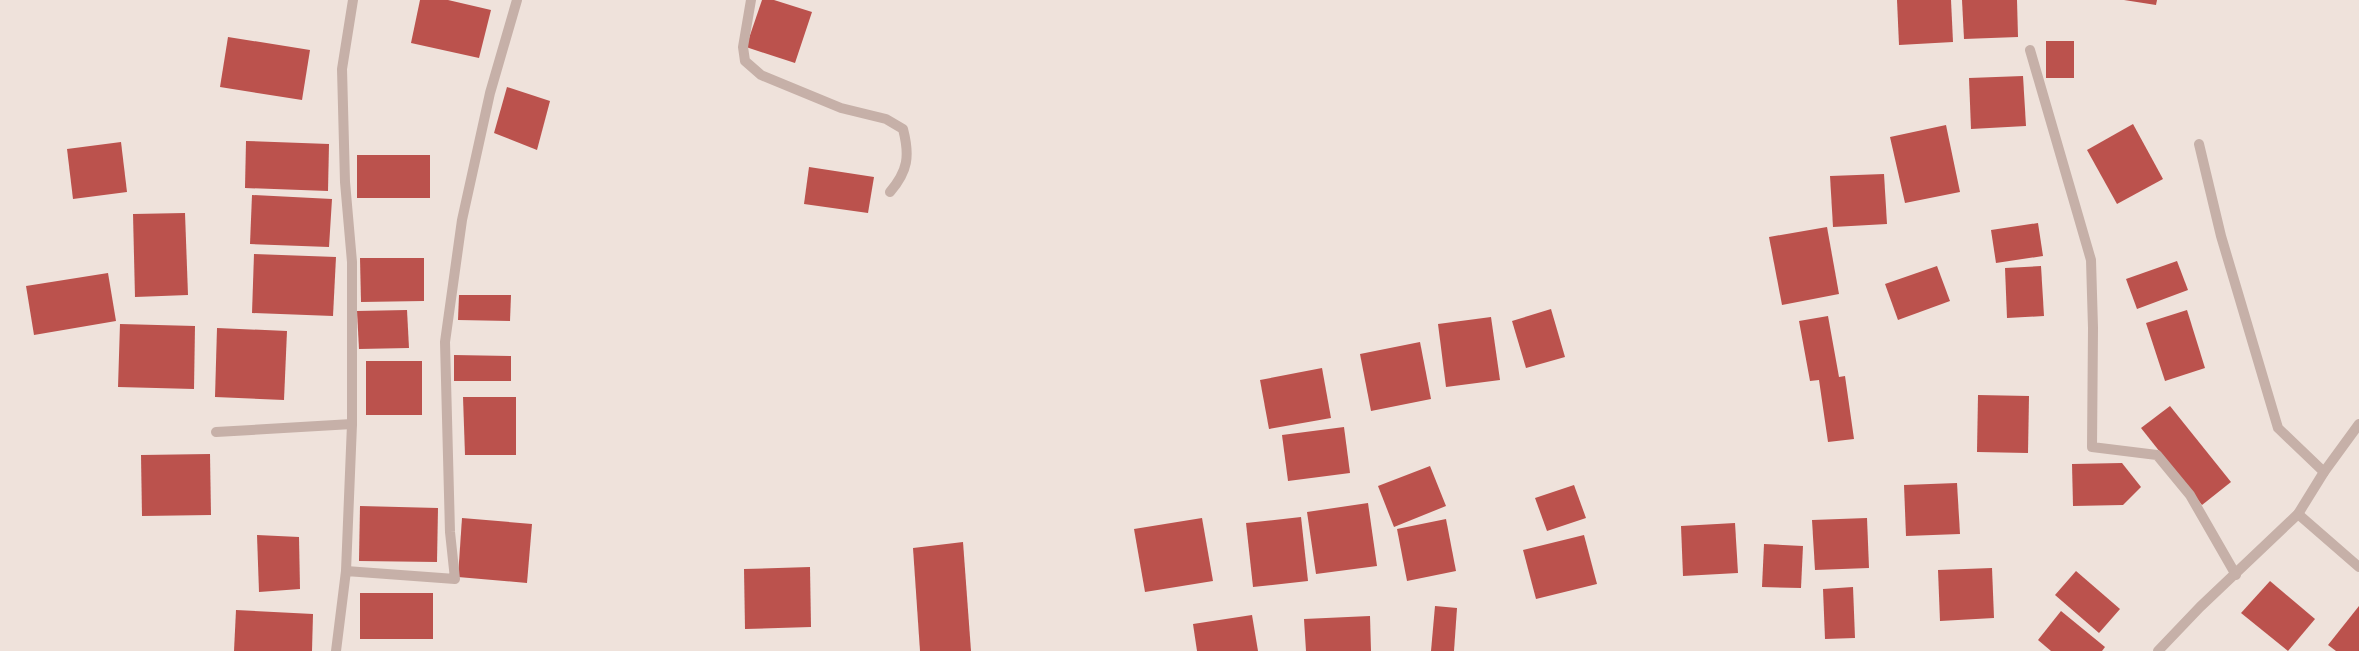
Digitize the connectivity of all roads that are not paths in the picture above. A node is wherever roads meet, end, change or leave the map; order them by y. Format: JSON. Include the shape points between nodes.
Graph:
{"nodes":[{"id":1,"x":353,"y":0,"type":"edge"},
{"id":2,"x":517,"y":0,"type":"edge"},
{"id":3,"x":751,"y":0,"type":"edge"},
{"id":4,"x":2030,"y":50,"type":"dead end"},
{"id":5,"x":2199,"y":144,"type":"dead end"},
{"id":6,"x":890,"y":192,"type":"dead end"},
{"id":7,"x":352,"y":424,"type":"junction"},
{"id":8,"x":2359,"y":424,"type":"edge"},
{"id":9,"x":216,"y":432,"type":"dead end"},
{"id":10,"x":2324,"y":472,"type":"junction"},
{"id":11,"x":2298,"y":514,"type":"junction"},
{"id":12,"x":2359,"y":567,"type":"edge"},
{"id":13,"x":346,"y":571,"type":"junction"},
{"id":14,"x":2236,"y":575,"type":"junction"},
{"id":15,"x":336,"y":651,"type":"edge"},
{"id":16,"x":2158,"y":651,"type":"edge"}],
"edges":[{"from":1,"to":7,"type":"street","via":[[342,69],[345,182],[352,262]]},
{"from":2,"to":13,"type":"street","via":[[490,93],[462,220],[445,342],[450,532],[455,579]]},
{"from":3,"to":6,"type":"street","via":[[743,47],[745,61],[761,75],[842,108],[886,120],[903,129],[908,148],[902,178]]},
{"from":4,"to":14,"type":"street","via":[[2091,260],[2092,447],[2157,455],[2190,495]]},
{"from":5,"to":10,"type":"street","via":[[2221,236],[2278,428]]},
{"from":7,"to":9,"type":"street"},
{"from":7,"to":13,"type":"street"},
{"from":8,"to":10,"type":"street"},
{"from":10,"to":11,"type":"street"},
{"from":11,"to":12,"type":"street"},
{"from":11,"to":14,"type":"street"},
{"from":13,"to":15,"type":"street"},
{"from":14,"to":16,"type":"street","via":[[2200,607]]}]}
